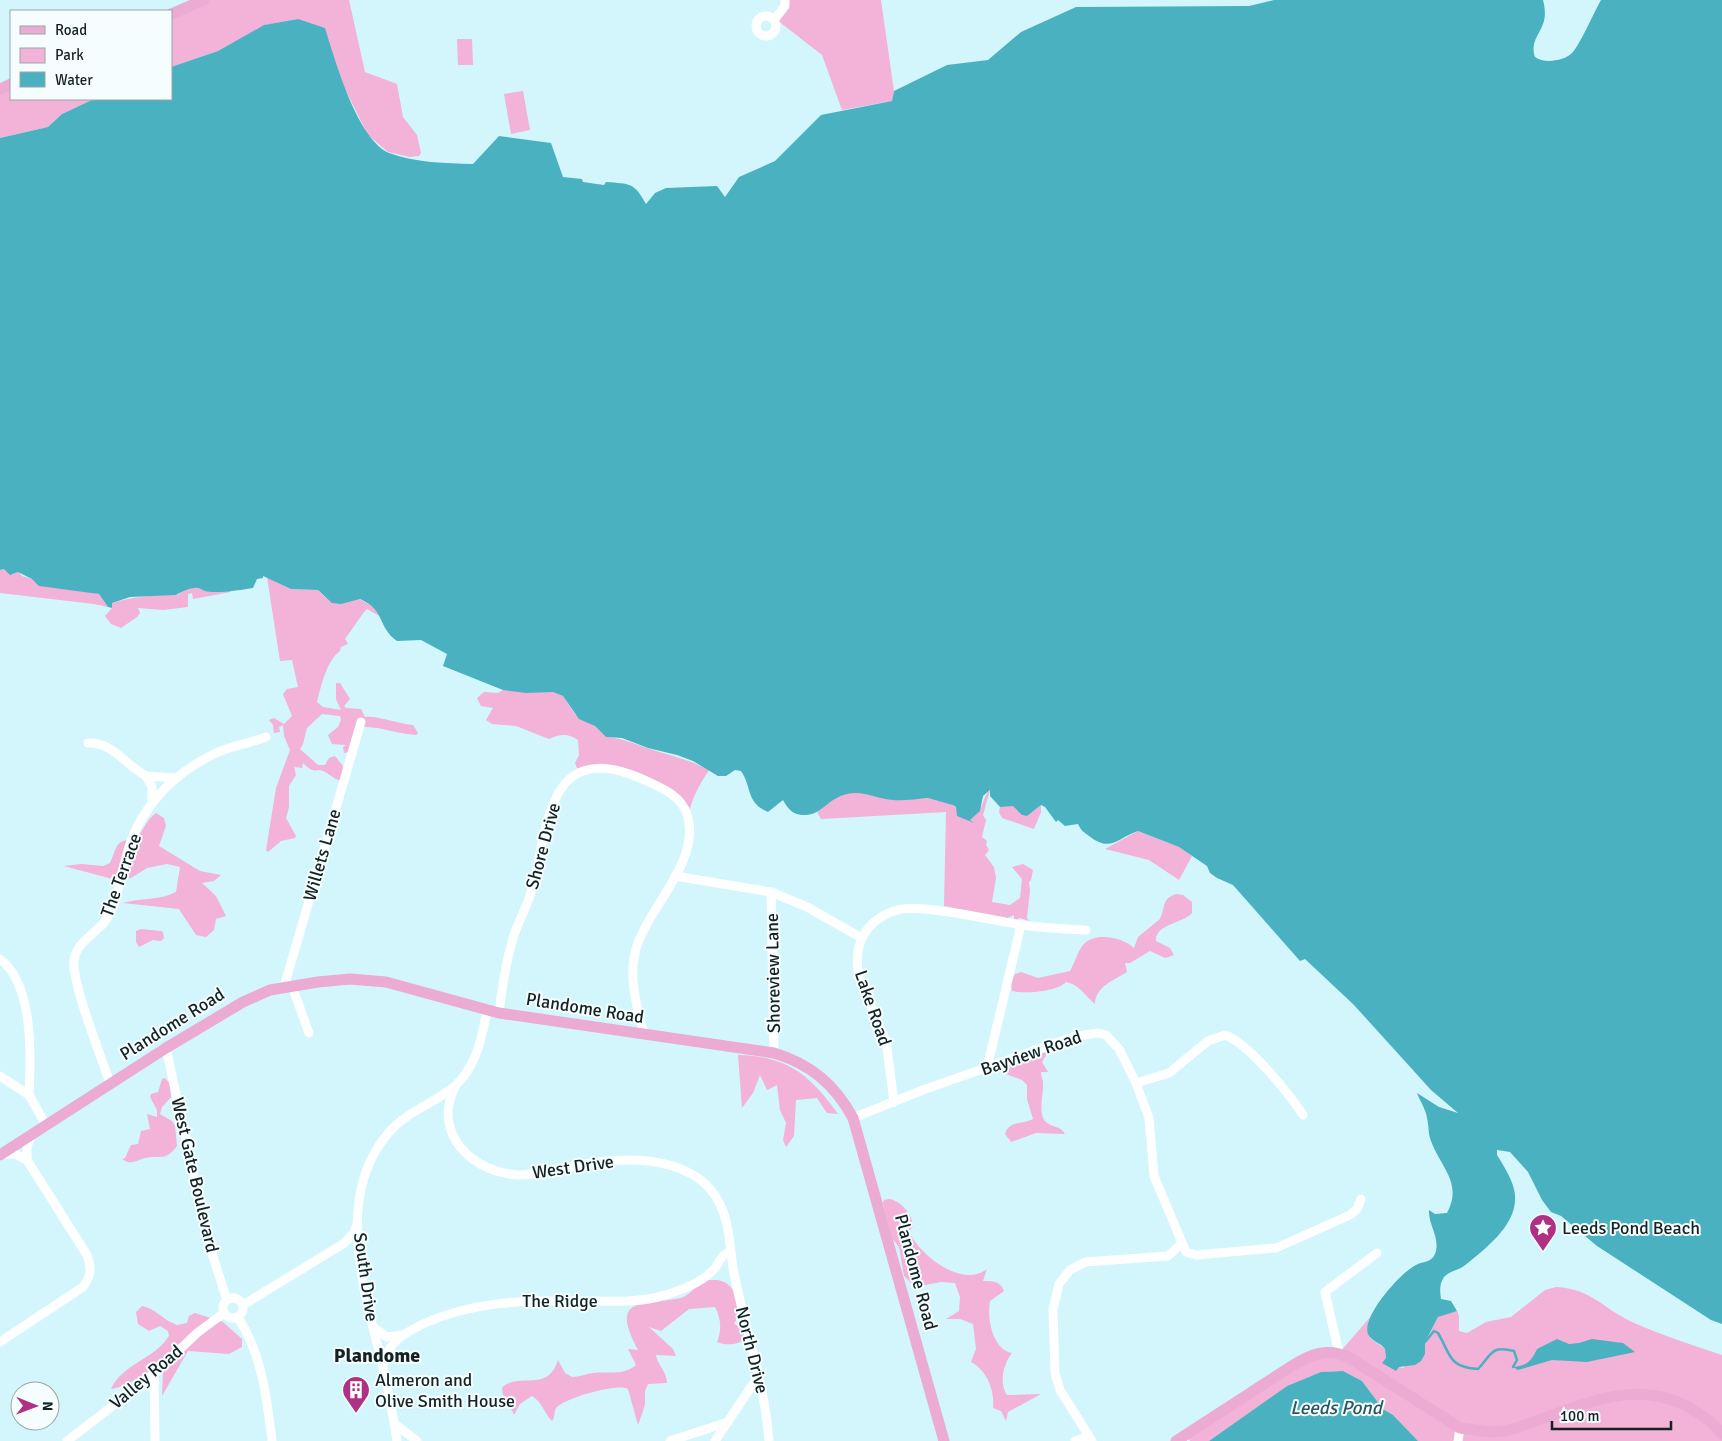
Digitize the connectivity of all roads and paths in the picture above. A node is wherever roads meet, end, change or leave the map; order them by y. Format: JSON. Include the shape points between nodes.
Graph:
{"nodes":[{"id":1,"x":204,"y":0,"type":"edge"},
{"id":2,"x":785,"y":0,"type":"edge"},
{"id":3,"x":172,"y":14,"type":"edge"},
{"id":4,"x":774,"y":20,"type":"dead end"},
{"id":5,"x":361,"y":722,"type":"dead end"},
{"id":6,"x":266,"y":737,"type":"dead end"},
{"id":7,"x":88,"y":742,"type":"dead end"},
{"id":8,"x":146,"y":776,"type":"junction"},
{"id":9,"x":176,"y":778,"type":"junction"},
{"id":10,"x":152,"y":802,"type":"junction"},
{"id":11,"x":675,"y":876,"type":"junction"},
{"id":12,"x":771,"y":892,"type":"junction"},
{"id":13,"x":1022,"y":925,"type":"junction"},
{"id":14,"x":1086,"y":930,"type":"dead end"},
{"id":15,"x":860,"y":937,"type":"junction"},
{"id":16,"x":0,"y":959,"type":"edge"},
{"id":17,"x":288,"y":986,"type":"junction"},
{"id":18,"x":493,"y":1012,"type":"junction"},
{"id":19,"x":309,"y":1033,"type":"dead end"},
{"id":20,"x":644,"y":1035,"type":"junction"},
{"id":21,"x":166,"y":1048,"type":"junction"},
{"id":22,"x":774,"y":1053,"type":"junction"},
{"id":23,"x":987,"y":1068,"type":"junction"},
{"id":24,"x":0,"y":1076,"type":"edge"},
{"id":25,"x":1136,"y":1083,"type":"junction"},
{"id":26,"x":110,"y":1084,"type":"junction"},
{"id":27,"x":455,"y":1087,"type":"junction"},
{"id":28,"x":29,"y":1095,"type":"junction"},
{"id":29,"x":431,"y":1101,"type":"junction"},
{"id":30,"x":894,"y":1102,"type":"junction"},
{"id":31,"x":448,"y":1112,"type":"junction"},
{"id":32,"x":1303,"y":1115,"type":"dead end"},
{"id":33,"x":853,"y":1118,"type":"junction"},
{"id":34,"x":46,"y":1125,"type":"junction"},
{"id":35,"x":31,"y":1135,"type":"junction"},
{"id":36,"x":1,"y":1154,"type":"edge"},
{"id":37,"x":27,"y":1160,"type":"junction"},
{"id":38,"x":1361,"y":1199,"type":"dead end"},
{"id":39,"x":358,"y":1222,"type":"junction"},
{"id":40,"x":343,"y":1244,"type":"junction"},
{"id":41,"x":1181,"y":1244,"type":"junction"},
{"id":42,"x":358,"y":1250,"type":"junction"},
{"id":43,"x":1377,"y":1253,"type":"dead end"},
{"id":44,"x":730,"y":1256,"type":"junction"},
{"id":45,"x":715,"y":1268,"type":"junction"},
{"id":46,"x":733,"y":1269,"type":"junction"},
{"id":47,"x":227,"y":1300,"type":"junction"},
{"id":48,"x":243,"y":1305,"type":"junction"},
{"id":49,"x":224,"y":1313,"type":"junction"},
{"id":50,"x":238,"y":1318,"type":"junction"},
{"id":51,"x":372,"y":1326,"type":"junction"},
{"id":52,"x":403,"y":1335,"type":"junction"},
{"id":53,"x":0,"y":1342,"type":"edge"},
{"id":54,"x":1338,"y":1353,"type":"junction"},
{"id":55,"x":383,"y":1367,"type":"junction"},
{"id":56,"x":154,"y":1374,"type":"junction"},
{"id":57,"x":759,"y":1375,"type":"junction"},
{"id":58,"x":765,"y":1403,"type":"junction"},
{"id":59,"x":740,"y":1404,"type":"junction"},
{"id":60,"x":725,"y":1423,"type":"junction"},
{"id":61,"x":394,"y":1424,"type":"junction"},
{"id":62,"x":1460,"y":1428,"type":"junction"},
{"id":63,"x":1722,"y":1434,"type":"edge"},
{"id":64,"x":1091,"y":1438,"type":"edge"},
{"id":65,"x":67,"y":1441,"type":"edge"},
{"id":66,"x":155,"y":1441,"type":"edge"},
{"id":67,"x":272,"y":1441,"type":"edge"},
{"id":68,"x":397,"y":1441,"type":"edge"},
{"id":69,"x":417,"y":1441,"type":"edge"},
{"id":70,"x":670,"y":1441,"type":"edge"},
{"id":71,"x":715,"y":1441,"type":"edge"},
{"id":72,"x":769,"y":1441,"type":"edge"},
{"id":73,"x":944,"y":1441,"type":"edge"},
{"id":74,"x":1075,"y":1441,"type":"edge"},
{"id":75,"x":1176,"y":1441,"type":"edge"},
{"id":76,"x":1458,"y":1441,"type":"edge"}],
"edges":[{"from":1,"to":3,"type":"main road"},
{"from":2,"to":4,"type":"street","via":[[785,6]]},
{"from":5,"to":17,"type":"street","name":"Willets Lane"},
{"from":6,"to":9,"type":"street","name":"The Terrace","via":[[216,753]]},
{"from":7,"to":8,"type":"street","via":[[107,746]]},
{"from":8,"to":9,"type":"street"},
{"from":8,"to":10,"type":"street","via":[[152,787]]},
{"from":9,"to":10,"type":"street","name":"The Terrace"},
{"from":10,"to":26,"type":"street","name":"The Terrace","via":[[131,841],[110,915],[82,944],[74,960],[78,986]]},
{"from":11,"to":12,"type":"street"},
{"from":11,"to":18,"type":"street","name":"Shore Drive","via":[[684,856],[688,831],[686,813],[678,798],[641,778],[610,767],[594,767],[574,777],[558,793],[548,816],[531,892]]},
{"from":11,"to":20,"type":"street","name":"Shore Drive","via":[[642,933],[636,950],[634,987]]},
{"from":12,"to":15,"type":"street","via":[[807,907]]},
{"from":12,"to":22,"type":"street","name":"Shoreview Lane"},
{"from":13,"to":14,"type":"street"},
{"from":13,"to":15,"type":"street","via":[[904,909],[884,916]]},
{"from":13,"to":23,"type":"street"},
{"from":15,"to":30,"type":"street","name":"Lake Road","via":[[857,956],[859,978],[886,1041]]},
{"from":16,"to":28,"type":"street","via":[[19,988],[30,1029]]},
{"from":17,"to":18,"type":"main road","name":"Plandome Road","via":[[340,979],[372,980]]},
{"from":17,"to":19,"type":"street"},
{"from":17,"to":21,"type":"main road","name":"Plandome Road","via":[[242,1002]]},
{"from":18,"to":20,"type":"main road","name":"Plandome Road"},
{"from":18,"to":27,"type":"street","name":"South Drive","via":[[471,1065]]},
{"from":20,"to":22,"type":"main road","name":"Plandome Road"},
{"from":21,"to":26,"type":"main road","name":"Plandome Road"},
{"from":21,"to":47,"type":"street","name":"West Gate Boulevard","via":[[206,1232]]},
{"from":22,"to":33,"type":"main road","name":"Plandome Road","via":[[802,1063],[822,1077]]},
{"from":23,"to":25,"type":"street","name":"Bayview Road","via":[[1073,1037],[1098,1033],[1114,1042]]},
{"from":23,"to":30,"type":"street","name":"Bayview Road"},
{"from":24,"to":28,"type":"street"},
{"from":25,"to":32,"type":"street","via":[[1169,1073],[1208,1041],[1225,1036],[1242,1045],[1285,1090]]},
{"from":25,"to":41,"type":"street","name":"Bayview Road","via":[[1149,1118],[1154,1176]]},
{"from":26,"to":34,"type":"main road","name":"Plandome Road"},
{"from":27,"to":29,"type":"street","name":"South Drive"},
{"from":27,"to":31,"type":"street","name":"West Drive"},
{"from":28,"to":34,"type":"street"},
{"from":29,"to":31,"type":"street","via":[[439,1103]]},
{"from":29,"to":39,"type":"street","name":"South Drive","via":[[407,1116],[379,1146],[364,1184]]},
{"from":30,"to":33,"type":"street","name":"Bayview Road"},
{"from":31,"to":44,"type":"street","name":"West Drive","via":[[455,1142],[462,1150],[478,1163],[502,1172],[520,1175],[622,1160],[660,1162],[680,1168],[702,1181],[720,1204],[725,1216]]},
{"from":33,"to":73,"type":"main road","name":"Plandome Road"},
{"from":34,"to":35,"type":"main road","name":"Plandome Road"},
{"from":35,"to":36,"type":"main road","name":"Plandome Road"},
{"from":35,"to":37,"type":"street"},
{"from":36,"to":37,"type":"street","via":[[15,1154]]},
{"from":37,"to":53,"type":"street","via":[[90,1264],[88,1280],[83,1287]]},
{"from":38,"to":41,"type":"street","via":[[1350,1215],[1276,1248],[1192,1254],[1186,1252]]},
{"from":39,"to":40,"type":"street","via":[[354,1233]]},
{"from":39,"to":42,"type":"street","name":"South Drive"},
{"from":40,"to":42,"type":"street"},
{"from":40,"to":48,"type":"street"},
{"from":41,"to":64,"type":"street","via":[[1168,1256],[1085,1262],[1070,1270],[1059,1284],[1053,1310],[1054,1373],[1060,1390]]},
{"from":42,"to":51,"type":"street","name":"South Drive"},
{"from":43,"to":54,"type":"street","via":[[1325,1292]]},
{"from":44,"to":45,"type":"street","name":"The Ridge","via":[[722,1257]]},
{"from":44,"to":46,"type":"street","name":"North Drive"},
{"from":45,"to":46,"type":"street"},
{"from":45,"to":52,"type":"street","name":"The Ridge","via":[[685,1288],[655,1298],[522,1301],[478,1306],[432,1320]]},
{"from":46,"to":57,"type":"street","name":"North Drive"},
{"from":47,"to":48,"type":"street","via":[[237,1298]]},
{"from":47,"to":49,"type":"street","via":[[223,1306]]},
{"from":48,"to":50,"type":"street","via":[[243,1313]]},
{"from":49,"to":50,"type":"street","via":[[228,1318]]},
{"from":49,"to":56,"type":"street","name":"Valley Road","via":[[197,1333]]},
{"from":50,"to":67,"type":"street","via":[[250,1339],[265,1390]]},
{"from":51,"to":52,"type":"street","via":[[387,1337]]},
{"from":51,"to":55,"type":"street","name":"South Drive"},
{"from":52,"to":55,"type":"street","name":"The Ridge","via":[[390,1348]]},
{"from":54,"to":62,"type":"main road"},
{"from":54,"to":75,"type":"main road","via":[[1324,1351],[1310,1355]]},
{"from":55,"to":61,"type":"street","name":"South Drive"},
{"from":56,"to":65,"type":"street","name":"Valley Road"},
{"from":56,"to":66,"type":"street"},
{"from":57,"to":58,"type":"street","name":"North Drive"},
{"from":57,"to":59,"type":"street"},
{"from":58,"to":59,"type":"street","via":[[755,1399]]},
{"from":58,"to":72,"type":"street","name":"North Drive"},
{"from":59,"to":60,"type":"street"},
{"from":60,"to":70,"type":"street"},
{"from":60,"to":71,"type":"street"},
{"from":61,"to":68,"type":"street","name":"South Drive"},
{"from":61,"to":69,"type":"street"},
{"from":62,"to":63,"type":"main road","via":[[1504,1431],[1615,1395],[1656,1394],[1674,1398],[1696,1411]]},
{"from":62,"to":76,"type":"street"},
{"from":64,"to":74,"type":"street"}]}
